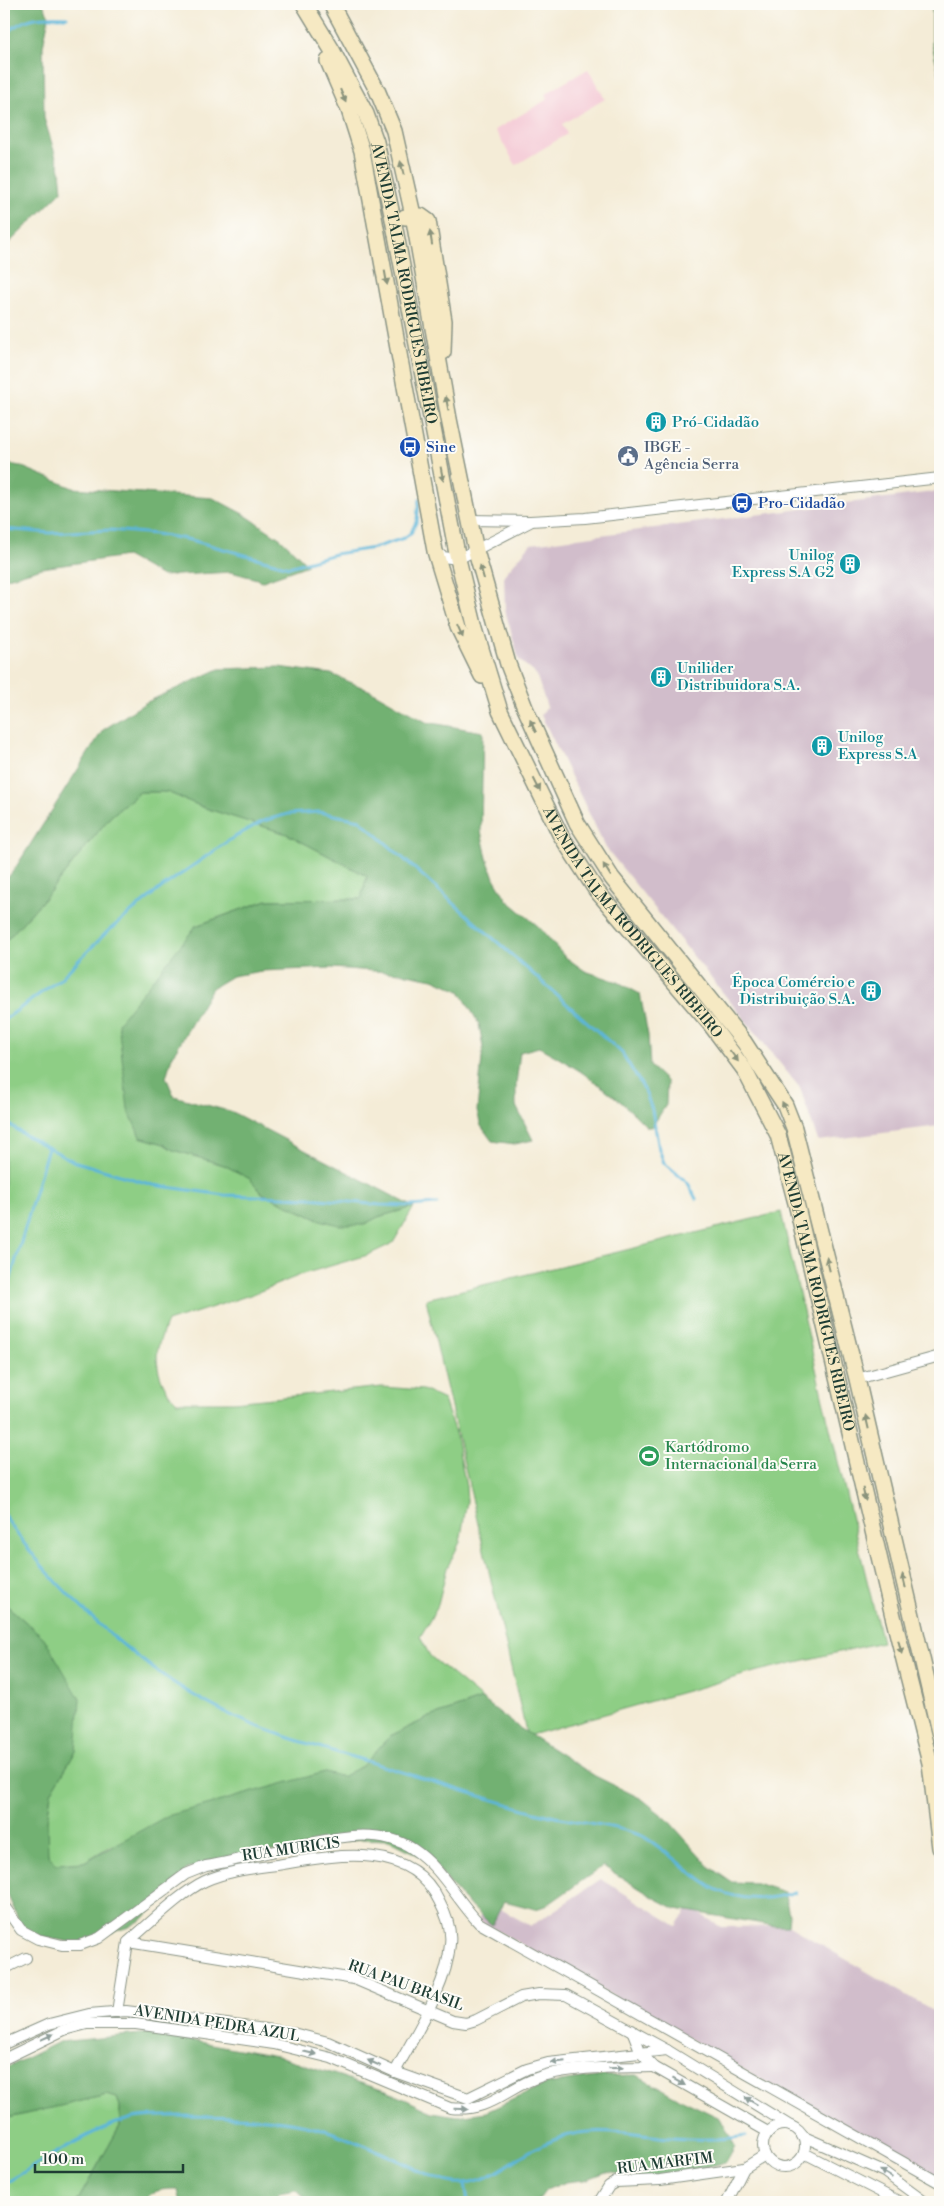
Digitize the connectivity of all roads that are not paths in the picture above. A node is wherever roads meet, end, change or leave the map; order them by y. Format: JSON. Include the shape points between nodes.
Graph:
{"nodes":[{"id":1,"x":303,"y":4,"type":"edge"},
{"id":2,"x":331,"y":4,"type":"edge"},
{"id":3,"x":413,"y":215,"type":"junction"},
{"id":4,"x":393,"y":220,"type":"junction"},
{"id":5,"x":378,"y":230,"type":"junction"},
{"id":6,"x":940,"y":470,"type":"edge"},
{"id":7,"x":940,"y":478,"type":"edge"},
{"id":8,"x":913,"y":481,"type":"junction"},
{"id":9,"x":469,"y":520,"type":"junction"},
{"id":10,"x":530,"y":521,"type":"junction"},
{"id":11,"x":435,"y":551,"type":"junction"},
{"id":12,"x":476,"y":551,"type":"junction"},
{"id":13,"x":458,"y":559,"type":"junction"},
{"id":14,"x":500,"y":710,"type":"junction"},
{"id":15,"x":940,"y":1356,"type":"edge"},
{"id":16,"x":857,"y":1379,"type":"junction"},
{"id":17,"x":940,"y":1736,"type":"edge"},
{"id":18,"x":940,"y":1848,"type":"edge"},
{"id":19,"x":4,"y":1906,"type":"edge"},
{"id":20,"x":128,"y":1942,"type":"junction"},
{"id":21,"x":26,"y":1958,"type":"dead end"},
{"id":22,"x":4,"y":1969,"type":"edge"},
{"id":23,"x":428,"y":2009,"type":"junction"},
{"id":24,"x":117,"y":2012,"type":"junction"},
{"id":25,"x":632,"y":2030,"type":"junction"},
{"id":26,"x":4,"y":2044,"type":"edge"},
{"id":27,"x":667,"y":2050,"type":"junction"},
{"id":28,"x":641,"y":2053,"type":"junction"},
{"id":29,"x":4,"y":2059,"type":"edge"},
{"id":30,"x":654,"y":2067,"type":"junction"},
{"id":31,"x":395,"y":2072,"type":"junction"},
{"id":32,"x":792,"y":2126,"type":"junction"},
{"id":33,"x":768,"y":2132,"type":"junction"},
{"id":34,"x":802,"y":2136,"type":"junction"},
{"id":35,"x":804,"y":2153,"type":"junction"},
{"id":36,"x":765,"y":2155,"type":"junction"},
{"id":37,"x":744,"y":2168,"type":"junction"},
{"id":38,"x":940,"y":2183,"type":"edge"},
{"id":39,"x":599,"y":2202,"type":"edge"},
{"id":40,"x":727,"y":2202,"type":"edge"},
{"id":41,"x":900,"y":2202,"type":"edge"},
{"id":42,"x":925,"y":2202,"type":"edge"}],
"edges":[{"from":1,"to":4,"type":"main road","name":"AVENIDA TALMA RODRIGUES RIBEIRO","via":[[366,114],[376,142]]},
{"from":1,"to":5,"type":"main road","one_way":true,"via":[[349,110],[362,151]]},
{"from":3,"to":2,"type":"main road","name":"AVENIDA TALMA RODRIGUES RIBEIRO","one_way":true,"via":[[387,111]]},
{"from":3,"to":4,"type":"main road"},
{"from":9,"to":3,"type":"main road","name":"AVENIDA TALMA RODRIGUES RIBEIRO","one_way":true,"via":[[440,368],[445,339],[444,321],[428,222],[422,216]]},
{"from":4,"to":5,"type":"main road"},
{"from":4,"to":13,"type":"main road","name":"AVENIDA TALMA RODRIGUES RIBEIRO","one_way":true},
{"from":5,"to":11,"type":"main road","one_way":true},
{"from":6,"to":8,"type":"street"},
{"from":7,"to":8,"type":"street"},
{"from":8,"to":10,"type":"street"},
{"from":9,"to":10,"type":"street"},
{"from":9,"to":12,"type":"main road","name":"AVENIDA TALMA RODRIGUES RIBEIRO"},
{"from":10,"to":12,"type":"street"},
{"from":11,"to":13,"type":"street","via":[[443,557]]},
{"from":11,"to":14,"type":"main road","one_way":true,"via":[[458,627]]},
{"from":12,"to":13,"type":"street"},
{"from":16,"to":12,"type":"main road","name":"AVENIDA TALMA RODRIGUES RIBEIRO","one_way":true,"via":[[794,1128],[785,1105],[744,1042],[612,878],[577,824],[508,664]]},
{"from":13,"to":14,"type":"main road","name":"AVENIDA TALMA RODRIGUES RIBEIRO"},
{"from":14,"to":18,"type":"main road","name":"AVENIDA TALMA RODRIGUES RIBEIRO","one_way":true,"via":[[560,834],[596,890],[711,1025],[744,1069],[778,1135],[930,1763]]},
{"from":15,"to":16,"type":"street"},
{"from":17,"to":16,"type":"main road","name":"AVENIDA TALMA RODRIGUES RIBEIRO","one_way":true},
{"from":19,"to":38,"type":"street","via":[[20,1930],[38,1939],[62,1945],[80,1945],[99,1938],[186,1874],[206,1866],[334,1838],[388,1838],[413,1849],[434,1867],[479,1923]]},
{"from":20,"to":23,"type":"street","name":"RUA PAU BRASIL","via":[[354,1979]]},
{"from":20,"to":23,"type":"street","name":"RUA MURICIS","via":[[202,1882],[218,1876],[335,1855],[367,1855],[393,1861],[432,1885],[446,1915],[451,1942],[447,1966]]},
{"from":20,"to":24,"type":"street"},
{"from":21,"to":22,"type":"street"},
{"from":23,"to":25,"type":"street","name":"RUA PAU BRASIL","via":[[466,2023],[521,1997],[566,1995]]},
{"from":23,"to":31,"type":"street","name":"RUA MURICIS"},
{"from":24,"to":26,"type":"street","name":"AVENIDA PEDRA AZUL","via":[[89,2014],[50,2024]]},
{"from":31,"to":24,"type":"street","name":"AVENIDA PEDRA AZUL","one_way":true,"via":[[328,2042],[289,2032]]},
{"from":25,"to":27,"type":"street","name":"RUA PAU BRASIL"},
{"from":25,"to":28,"type":"street"},
{"from":27,"to":28,"type":"street","name":"AVENIDA PEDRA AZUL"},
{"from":32,"to":27,"type":"street","one_way":true},
{"from":28,"to":30,"type":"street"},
{"from":28,"to":31,"type":"street","name":"AVENIDA PEDRA AZUL","one_way":true,"via":[[548,2063],[527,2069],[468,2098]]},
{"from":29,"to":30,"type":"street","name":"AVENIDA PEDRA AZUL","one_way":true,"via":[[64,2030],[87,2024],[136,2024],[274,2044],[322,2056],[450,2108],[466,2110],[484,2105],[541,2076],[577,2070]]},
{"from":30,"to":33,"type":"street","one_way":true},
{"from":32,"to":33,"type":"street","via":[[775,2126]]},
{"from":32,"to":34,"type":"street"},
{"from":33,"to":36,"type":"street","via":[[763,2143]]},
{"from":34,"to":35,"type":"street"},
{"from":42,"to":34,"type":"street","one_way":true,"via":[[884,2172]]},
{"from":35,"to":36,"type":"street","via":[[789,2166],[774,2165]]},
{"from":35,"to":41,"type":"street"},
{"from":36,"to":37,"type":"street"},
{"from":37,"to":39,"type":"street","name":"RUA MARFIM","via":[[668,2179],[616,2182],[608,2186]]},
{"from":37,"to":40,"type":"street"}]}
